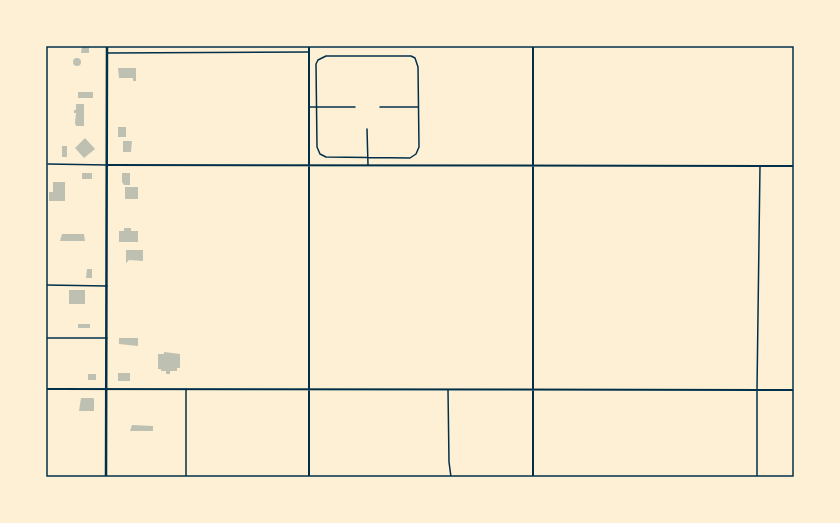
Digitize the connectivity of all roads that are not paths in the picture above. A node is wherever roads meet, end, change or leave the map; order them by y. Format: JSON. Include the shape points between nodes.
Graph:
{"nodes":[{"id":1,"x":107,"y":46,"type":"edge"},
{"id":2,"x":309,"y":46,"type":"edge"},
{"id":3,"x":533,"y":46,"type":"edge"},
{"id":4,"x":309,"y":52,"type":"junction"},
{"id":5,"x":107,"y":53,"type":"junction"},
{"id":6,"x":309,"y":107,"type":"junction"},
{"id":7,"x":317,"y":107,"type":"junction"},
{"id":8,"x":355,"y":107,"type":"dead end"},
{"id":9,"x":380,"y":107,"type":"dead end"},
{"id":10,"x":418,"y":107,"type":"junction"},
{"id":11,"x":367,"y":129,"type":"dead end"},
{"id":12,"x":368,"y":158,"type":"junction"},
{"id":13,"x":48,"y":164,"type":"dead end"},
{"id":14,"x":107,"y":165,"type":"junction"},
{"id":15,"x":368,"y":165,"type":"junction"},
{"id":16,"x":533,"y":165,"type":"junction"},
{"id":17,"x":309,"y":166,"type":"junction"},
{"id":18,"x":760,"y":166,"type":"junction"},
{"id":19,"x":794,"y":166,"type":"edge"},
{"id":20,"x":46,"y":285,"type":"edge"},
{"id":21,"x":107,"y":286,"type":"junction"},
{"id":22,"x":46,"y":338,"type":"edge"},
{"id":23,"x":107,"y":338,"type":"junction"},
{"id":24,"x":534,"y":388,"type":"junction"},
{"id":25,"x":46,"y":389,"type":"edge"},
{"id":26,"x":186,"y":389,"type":"junction"},
{"id":27,"x":106,"y":390,"type":"junction"},
{"id":28,"x":309,"y":390,"type":"junction"},
{"id":29,"x":448,"y":390,"type":"junction"},
{"id":30,"x":757,"y":390,"type":"junction"},
{"id":31,"x":794,"y":390,"type":"edge"},
{"id":32,"x":106,"y":477,"type":"edge"},
{"id":33,"x":186,"y":477,"type":"edge"},
{"id":34,"x":309,"y":477,"type":"edge"},
{"id":35,"x":451,"y":477,"type":"edge"},
{"id":36,"x":533,"y":477,"type":"edge"},
{"id":37,"x":758,"y":477,"type":"edge"}],
"edges":[{"from":1,"to":5,"type":"main road"},
{"from":2,"to":4,"type":"street"},
{"from":3,"to":16,"type":"street"},
{"from":4,"to":5,"type":"street"},
{"from":4,"to":6,"type":"street"},
{"from":5,"to":14,"type":"main road"},
{"from":6,"to":7,"type":"street"},
{"from":6,"to":17,"type":"street"},
{"from":7,"to":8,"type":"street"},
{"from":7,"to":10,"type":"street","via":[[316,64],[326,56],[415,58],[418,67]]},
{"from":7,"to":12,"type":"street","via":[[317,147],[320,154],[326,157]]},
{"from":9,"to":10,"type":"street"},
{"from":10,"to":12,"type":"street","via":[[419,147],[416,154],[410,158]]},
{"from":11,"to":12,"type":"street"},
{"from":12,"to":15,"type":"street"},
{"from":13,"to":14,"type":"street"},
{"from":14,"to":17,"type":"street"},
{"from":14,"to":21,"type":"main road"},
{"from":15,"to":16,"type":"street"},
{"from":15,"to":17,"type":"street"},
{"from":16,"to":18,"type":"street"},
{"from":16,"to":24,"type":"street"},
{"from":17,"to":28,"type":"street"},
{"from":18,"to":19,"type":"street"},
{"from":18,"to":30,"type":"street"},
{"from":20,"to":21,"type":"street"},
{"from":21,"to":23,"type":"main road"},
{"from":22,"to":23,"type":"street"},
{"from":23,"to":27,"type":"main road"},
{"from":24,"to":29,"type":"street"},
{"from":24,"to":30,"type":"street"},
{"from":24,"to":36,"type":"street"},
{"from":25,"to":27,"type":"street"},
{"from":26,"to":27,"type":"street"},
{"from":26,"to":28,"type":"street"},
{"from":26,"to":33,"type":"street"},
{"from":27,"to":32,"type":"main road"},
{"from":28,"to":29,"type":"street"},
{"from":28,"to":34,"type":"street"},
{"from":29,"to":35,"type":"street"},
{"from":30,"to":31,"type":"street"},
{"from":30,"to":37,"type":"street"}]}
